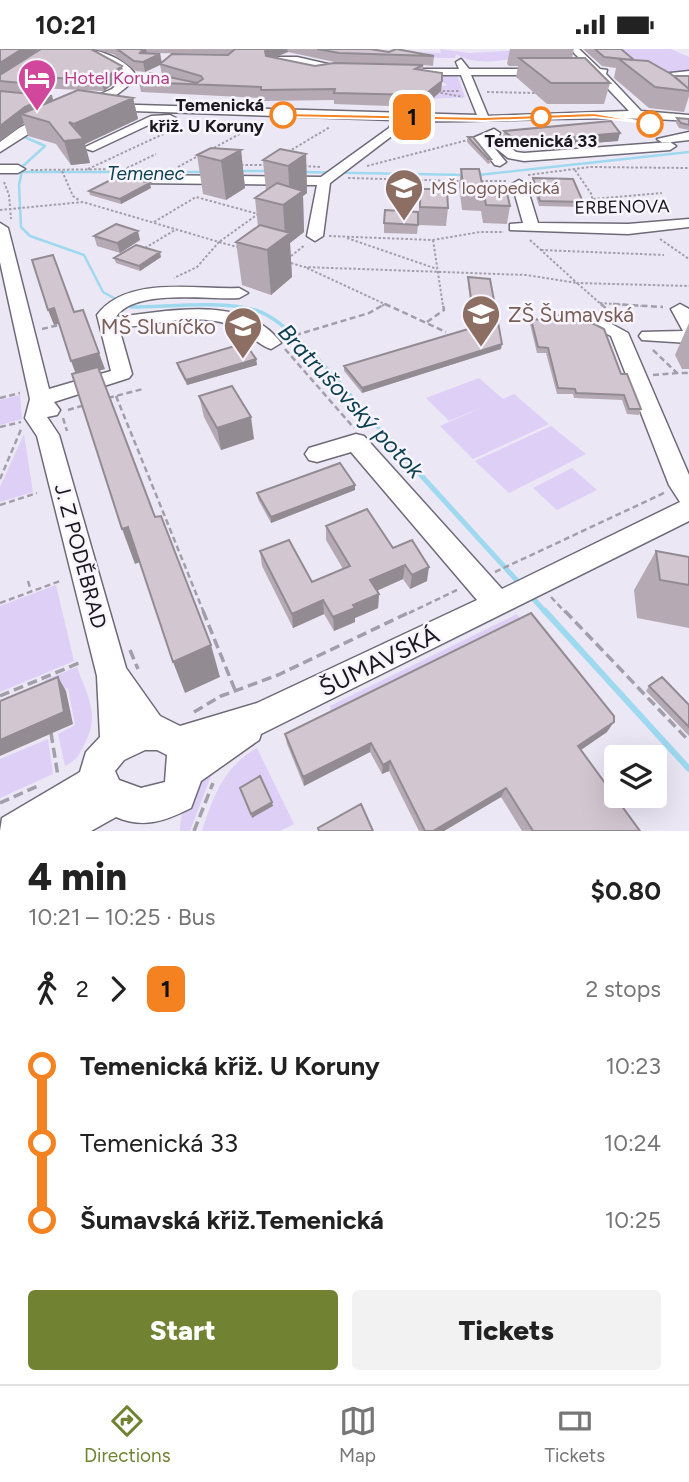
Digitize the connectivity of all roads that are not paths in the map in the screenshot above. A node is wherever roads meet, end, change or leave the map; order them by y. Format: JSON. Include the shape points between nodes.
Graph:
{"nodes":[{"id":1,"x":86,"y":49,"type":"edge"},
{"id":2,"x":574,"y":49,"type":"edge"},
{"id":3,"x":308,"y":51,"type":"dead end"},
{"id":4,"x":289,"y":58,"type":"junction"},
{"id":5,"x":461,"y":62,"type":"dead end"},
{"id":6,"x":332,"y":69,"type":"junction"},
{"id":7,"x":360,"y":70,"type":"edge"},
{"id":8,"x":142,"y":72,"type":"edge"},
{"id":9,"x":396,"y":72,"type":"edge"},
{"id":10,"x":598,"y":72,"type":"junction"},
{"id":11,"x":618,"y":72,"type":"edge"},
{"id":12,"x":130,"y":73,"type":"junction"},
{"id":13,"x":466,"y":73,"type":"junction"},
{"id":14,"x":689,"y":74,"type":"edge"},
{"id":15,"x":668,"y":89,"type":"edge"},
{"id":16,"x":104,"y":103,"type":"junction"},
{"id":17,"x":569,"y":106,"type":"edge"},
{"id":18,"x":228,"y":112,"type":"junction"},
{"id":19,"x":594,"y":115,"type":"joint"},
{"id":20,"x":376,"y":116,"type":"joint"},
{"id":21,"x":481,"y":116,"type":"junction"},
{"id":22,"x":536,"y":117,"type":"junction"},
{"id":23,"x":689,"y":119,"type":"edge"},
{"id":24,"x":399,"y":122,"type":"junction"},
{"id":25,"x":575,"y":123,"type":"edge"},
{"id":26,"x":556,"y":126,"type":"junction"},
{"id":27,"x":652,"y":128,"type":"junction"},
{"id":28,"x":513,"y":130,"type":"junction"},
{"id":29,"x":689,"y":136,"type":"edge"},
{"id":30,"x":8,"y":140,"type":"edge"},
{"id":31,"x":89,"y":148,"type":"dead end"},
{"id":32,"x":500,"y":162,"type":"dead end"},
{"id":33,"x":0,"y":169,"type":"edge"},
{"id":34,"x":18,"y":169,"type":"dead end"},
{"id":35,"x":130,"y":174,"type":"road end"},
{"id":36,"x":328,"y":179,"type":"junction"},
{"id":37,"x":517,"y":180,"type":"road end"},
{"id":38,"x":302,"y":205,"type":"edge"},
{"id":39,"x":583,"y":213,"type":"dead end"},
{"id":40,"x":689,"y":223,"type":"edge"},
{"id":41,"x":520,"y":226,"type":"junction"},
{"id":42,"x":0,"y":228,"type":"edge"},
{"id":43,"x":315,"y":236,"type":"road end"},
{"id":44,"x":2,"y":248,"type":"edge"},
{"id":45,"x":239,"y":293,"type":"dead end"},
{"id":46,"x":115,"y":309,"type":"junction"},
{"id":47,"x":680,"y":309,"type":"road end"},
{"id":48,"x":560,"y":320,"type":"edge"},
{"id":49,"x":689,"y":327,"type":"edge"},
{"id":50,"x":649,"y":336,"type":"dead end"},
{"id":51,"x":689,"y":337,"type":"edge"},
{"id":52,"x":278,"y":341,"type":"road end"},
{"id":53,"x":32,"y":395,"type":"junction"},
{"id":54,"x":317,"y":454,"type":"dead end"},
{"id":55,"x":686,"y":497,"type":"edge"},
{"id":56,"x":524,"y":594,"type":"junction"},
{"id":57,"x":126,"y":673,"type":"junction"},
{"id":58,"x":117,"y":747,"type":"junction"},
{"id":59,"x":184,"y":747,"type":"junction"},
{"id":60,"x":89,"y":787,"type":"junction"},
{"id":61,"x":162,"y":825,"type":"edge"},
{"id":62,"x":15,"y":831,"type":"edge"},
{"id":63,"x":48,"y":831,"type":"edge"}],
"edges":[{"from":1,"to":12,"type":"street"},
{"from":2,"to":10,"type":"street"},
{"from":3,"to":4,"type":"street"},
{"from":4,"to":6,"type":"street"},
{"from":4,"to":6,"type":"street","via":[[272,62],[316,71]]},
{"from":5,"to":13,"type":"street"},
{"from":6,"to":7,"type":"street"},
{"from":8,"to":12,"type":"street"},
{"from":9,"to":13,"type":"street"},
{"from":10,"to":11,"type":"street"},
{"from":10,"to":13,"type":"street"},
{"from":10,"to":27,"type":"street"},
{"from":12,"to":16,"type":"street","via":[[123,87]]},
{"from":13,"to":21,"type":"street"},
{"from":14,"to":15,"type":"street","via":[[643,74]]},
{"from":16,"to":18,"type":"street"},
{"from":16,"to":30,"type":"street","via":[[64,107]]},
{"from":17,"to":27,"type":"street"},
{"from":18,"to":20,"type":"street"},
{"from":18,"to":21,"type":"street","via":[[242,104]]},
{"from":19,"to":22,"type":"street"},
{"from":19,"to":27,"type":"street"},
{"from":20,"to":24,"type":"street"},
{"from":21,"to":22,"type":"street"},
{"from":21,"to":24,"type":"street"},
{"from":21,"to":28,"type":"street"},
{"from":22,"to":26,"type":"street"},
{"from":23,"to":27,"type":"street"},
{"from":24,"to":31,"type":"street","via":[[332,125],[155,118]]},
{"from":24,"to":36,"type":"street"},
{"from":25,"to":26,"type":"street","via":[[583,128]]},
{"from":26,"to":28,"type":"street"},
{"from":27,"to":28,"type":"street","via":[[524,157],[512,155],[492,139]]},
{"from":27,"to":29,"type":"street"},
{"from":28,"to":32,"type":"street","via":[[479,138]]},
{"from":33,"to":34,"type":"street"},
{"from":35,"to":36,"type":"street"},
{"from":36,"to":38,"type":"street"},
{"from":36,"to":43,"type":"street"},
{"from":37,"to":41,"type":"street"},
{"from":39,"to":41,"type":"street"},
{"from":40,"to":41,"type":"street","name":"ERBENOVA"},
{"from":42,"to":44,"type":"street","name":"J. Z PODĚBRAD"},
{"from":44,"to":53,"type":"street","name":"J. Z PODĚBRAD"},
{"from":45,"to":46,"type":"street","via":[[140,295]]},
{"from":46,"to":52,"type":"street","via":[[219,315],[248,322]]},
{"from":46,"to":53,"type":"street","via":[[122,374],[63,401]]},
{"from":47,"to":49,"type":"street"},
{"from":48,"to":55,"type":"street","via":[[597,322],[619,333]]},
{"from":50,"to":51,"type":"street"},
{"from":53,"to":57,"type":"street","name":"J. Z PODĚBRAD","via":[[36,418],[58,435]]},
{"from":54,"to":56,"type":"street","via":[[356,442],[486,576]]},
{"from":55,"to":56,"type":"street","name":"ŠUMAVSKÁ"},
{"from":56,"to":59,"type":"street","name":"ŠUMAVSKÁ","via":[[261,718]]},
{"from":57,"to":58,"type":"street","name":"J. Z PODĚBRAD"},
{"from":57,"to":59,"type":"street","name":"J. Z PODĚBRAD"},
{"from":58,"to":59,"type":"street","via":[[130,737]]},
{"from":58,"to":60,"type":"street"},
{"from":59,"to":61,"type":"street","via":[[183,785]]},
{"from":60,"to":61,"type":"street","via":[[111,818],[123,824]]},
{"from":60,"to":62,"type":"street"},
{"from":60,"to":63,"type":"street"}]}
